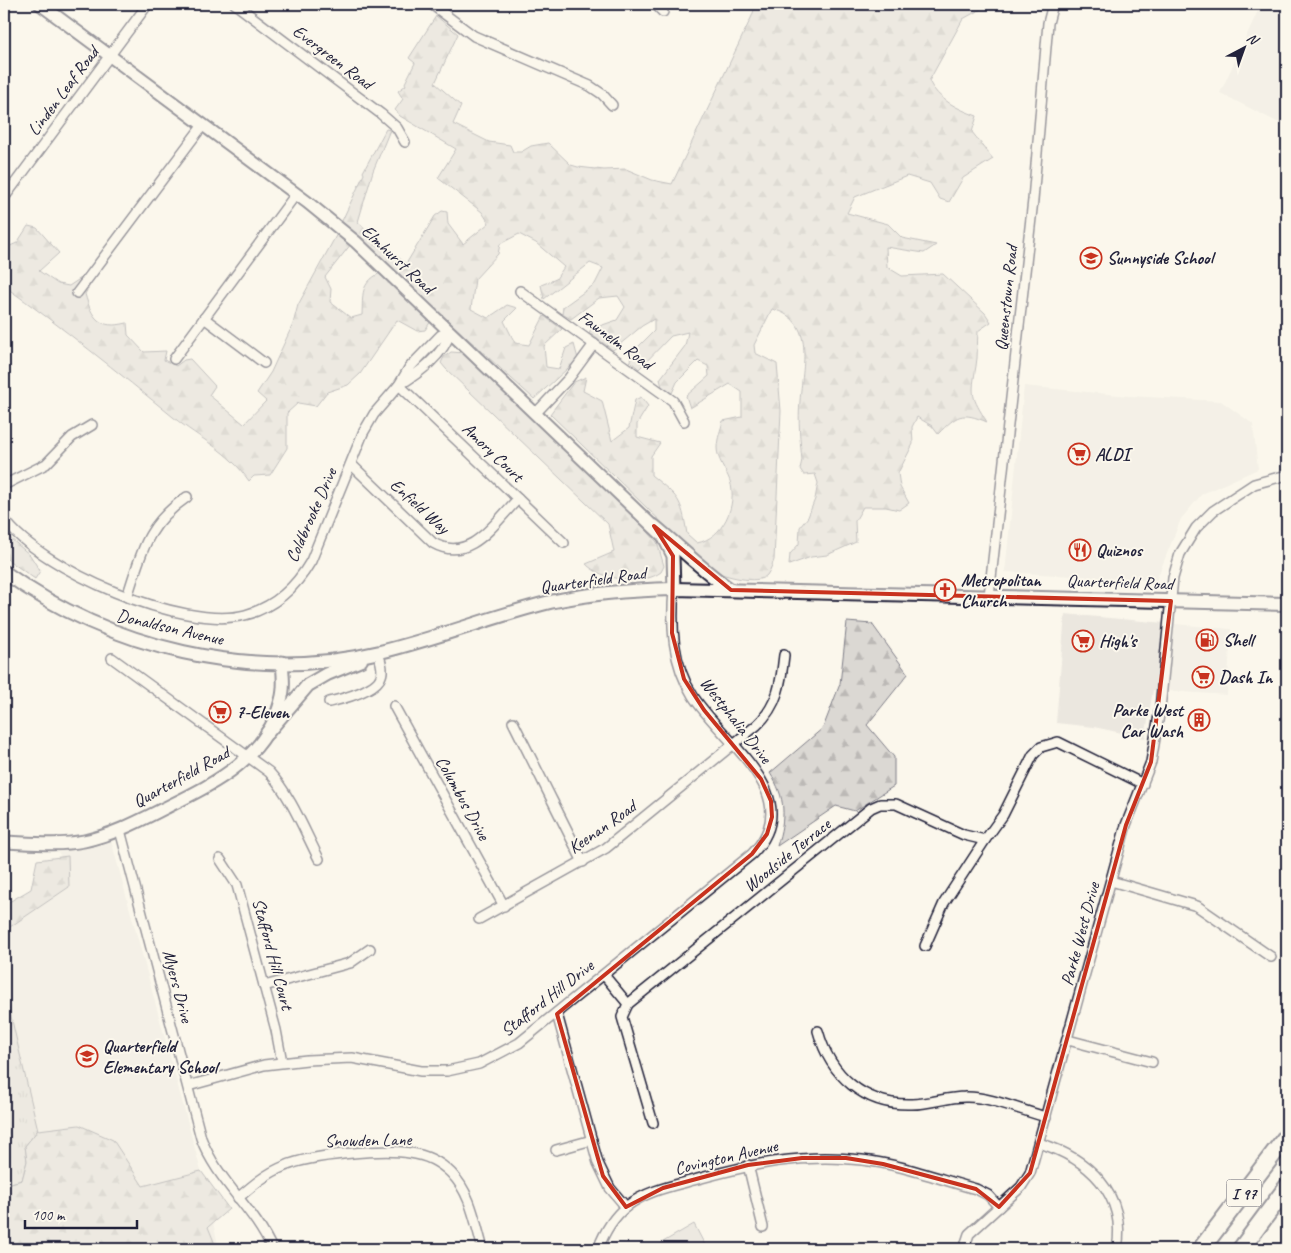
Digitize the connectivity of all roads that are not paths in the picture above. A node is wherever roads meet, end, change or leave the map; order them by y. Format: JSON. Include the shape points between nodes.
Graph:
{"nodes":[{"id":1,"x":40,"y":4,"type":"edge"},
{"id":2,"x":148,"y":4,"type":"edge"},
{"id":3,"x":234,"y":4,"type":"edge"},
{"id":4,"x":431,"y":4,"type":"edge"},
{"id":5,"x":654,"y":4,"type":"edge"},
{"id":6,"x":1053,"y":4,"type":"edge"},
{"id":7,"x":663,"y":12,"type":"dead end"},
{"id":8,"x":109,"y":56,"type":"junction"},
{"id":9,"x":612,"y":105,"type":"dead end"},
{"id":10,"x":202,"y":125,"type":"junction"},
{"id":11,"x":405,"y":142,"type":"dead end"},
{"id":12,"x":296,"y":194,"type":"junction"},
{"id":13,"x":4,"y":198,"type":"edge"},
{"id":14,"x":520,"y":291,"type":"dead end"},
{"id":15,"x":77,"y":293,"type":"dead end"},
{"id":16,"x":204,"y":318,"type":"junction"},
{"id":17,"x":450,"y":332,"type":"junction"},
{"id":18,"x":594,"y":344,"type":"junction"},
{"id":19,"x":174,"y":359,"type":"dead end"},
{"id":20,"x":264,"y":363,"type":"dead end"},
{"id":21,"x":400,"y":385,"type":"junction"},
{"id":22,"x":535,"y":414,"type":"junction"},
{"id":23,"x":684,"y":421,"type":"dead end"},
{"id":24,"x":92,"y":425,"type":"dead end"},
{"id":25,"x":351,"y":464,"type":"junction"},
{"id":26,"x":1287,"y":475,"type":"edge"},
{"id":27,"x":4,"y":484,"type":"edge"},
{"id":28,"x":186,"y":497,"type":"dead end"},
{"id":29,"x":518,"y":499,"type":"junction"},
{"id":30,"x":4,"y":520,"type":"edge"},
{"id":31,"x":654,"y":526,"type":"junction"},
{"id":32,"x":564,"y":543,"type":"dead end"},
{"id":33,"x":4,"y":572,"type":"edge"},
{"id":34,"x":674,"y":589,"type":"junction"},
{"id":35,"x":731,"y":590,"type":"junction"},
{"id":36,"x":989,"y":596,"type":"junction"},
{"id":37,"x":127,"y":597,"type":"junction"},
{"id":38,"x":1171,"y":601,"type":"junction"},
{"id":39,"x":1287,"y":604,"type":"edge"},
{"id":40,"x":375,"y":653,"type":"junction"},
{"id":41,"x":784,"y":655,"type":"dead end"},
{"id":42,"x":112,"y":658,"type":"dead end"},
{"id":43,"x":282,"y":662,"type":"junction"},
{"id":44,"x":329,"y":702,"type":"dead end"},
{"id":45,"x":394,"y":706,"type":"dead end"},
{"id":46,"x":513,"y":722,"type":"dead end"},
{"id":47,"x":267,"y":733,"type":"junction"},
{"id":48,"x":733,"y":746,"type":"junction"},
{"id":49,"x":249,"y":758,"type":"junction"},
{"id":50,"x":1143,"y":784,"type":"junction"},
{"id":51,"x":772,"y":810,"type":"joint"},
{"id":52,"x":120,"y":830,"type":"junction"},
{"id":53,"x":985,"y":840,"type":"junction"},
{"id":54,"x":4,"y":842,"type":"edge"},
{"id":55,"x":220,"y":859,"type":"dead end"},
{"id":56,"x":318,"y":859,"type":"dead end"},
{"id":57,"x":583,"y":862,"type":"junction"},
{"id":58,"x":1111,"y":880,"type":"junction"},
{"id":59,"x":504,"y":906,"type":"junction"},
{"id":60,"x":479,"y":920,"type":"dead end"},
{"id":61,"x":925,"y":946,"type":"dead end"},
{"id":62,"x":370,"y":949,"type":"dead end"},
{"id":63,"x":1271,"y":958,"type":"dead end"},
{"id":64,"x":604,"y":976,"type":"junction"},
{"id":65,"x":264,"y":986,"type":"junction"},
{"id":66,"x":628,"y":1004,"type":"junction"},
{"id":67,"x":557,"y":1014,"type":"junction"},
{"id":68,"x":818,"y":1031,"type":"dead end"},
{"id":69,"x":1068,"y":1040,"type":"junction"},
{"id":70,"x":282,"y":1062,"type":"junction"},
{"id":71,"x":1152,"y":1062,"type":"dead end"},
{"id":72,"x":188,"y":1086,"type":"junction"},
{"id":73,"x":1046,"y":1117,"type":"junction"},
{"id":74,"x":653,"y":1123,"type":"dead end"},
{"id":75,"x":1287,"y":1136,"type":"edge"},
{"id":76,"x":592,"y":1140,"type":"junction"},
{"id":77,"x":1039,"y":1143,"type":"junction"},
{"id":78,"x":556,"y":1150,"type":"dead end"},
{"id":79,"x":748,"y":1165,"type":"junction"},
{"id":80,"x":1284,"y":1192,"type":"edge"},
{"id":81,"x":238,"y":1198,"type":"junction"},
{"id":82,"x":626,"y":1207,"type":"junction"},
{"id":83,"x":999,"y":1207,"type":"junction"},
{"id":84,"x":763,"y":1227,"type":"dead end"},
{"id":85,"x":272,"y":1249,"type":"edge"},
{"id":86,"x":483,"y":1249,"type":"edge"},
{"id":87,"x":598,"y":1249,"type":"edge"},
{"id":88,"x":964,"y":1249,"type":"edge"},
{"id":89,"x":1117,"y":1249,"type":"edge"},
{"id":90,"x":1201,"y":1249,"type":"edge"},
{"id":91,"x":1241,"y":1249,"type":"edge"}],
"edges":[{"from":1,"to":8,"type":"street","name":"Elmhurst Road"},
{"from":2,"to":8,"type":"street","name":"Linden Leaf Road"},
{"from":3,"to":11,"type":"street","name":"Evergreen Road","via":[[381,114],[397,128]]},
{"from":4,"to":9,"type":"street","via":[[474,36],[590,86]]},
{"from":5,"to":7,"type":"street"},
{"from":6,"to":36,"type":"street","name":"Queenstown Road","via":[[1048,22],[1027,256]]},
{"from":8,"to":10,"type":"street","name":"Elmhurst Road"},
{"from":8,"to":13,"type":"street","name":"Linden Leaf Road"},
{"from":10,"to":12,"type":"street","name":"Elmhurst Road"},
{"from":10,"to":15,"type":"street"},
{"from":12,"to":16,"type":"street"},
{"from":12,"to":17,"type":"street","name":"Elmhurst Road","via":[[356,242]]},
{"from":14,"to":18,"type":"street","name":"Fawnelm Road"},
{"from":16,"to":19,"type":"street"},
{"from":16,"to":20,"type":"street"},
{"from":17,"to":21,"type":"street","name":"Coldbrooke Drive","via":[[434,341],[409,368]]},
{"from":17,"to":22,"type":"street","name":"Elmhurst Road"},
{"from":18,"to":22,"type":"street","via":[[569,378]]},
{"from":18,"to":23,"type":"street","name":"Fawnelm Road","via":[[673,401]]},
{"from":21,"to":25,"type":"street","name":"Coldbrooke Drive","via":[[374,414]]},
{"from":21,"to":29,"type":"street","name":"Amory Court"},
{"from":22,"to":31,"type":"street","name":"Elmhurst Road"},
{"from":24,"to":27,"type":"street","via":[[72,437],[46,464]]},
{"from":25,"to":29,"type":"street","name":"Enfield Way","via":[[433,543],[449,550],[469,547]]},
{"from":25,"to":37,"type":"street","name":"Coldbrooke Drive","via":[[306,570],[292,588],[270,604],[244,615],[216,618]]},
{"from":26,"to":38,"type":"street","name":"Parke West Drive","via":[[1254,484],[1213,511],[1196,528],[1180,554]]},
{"from":28,"to":37,"type":"street","via":[[162,516],[150,532]]},
{"from":29,"to":32,"type":"street","name":"Amory Court"},
{"from":30,"to":37,"type":"street","name":"Coldbrooke Drive","via":[[29,545],[57,564]]},
{"from":31,"to":34,"type":"street","name":"Elmhurst Road","via":[[671,551]]},
{"from":31,"to":35,"type":"main road","via":[[710,576]]},
{"from":33,"to":43,"type":"main road","name":"Donaldson Avenue","via":[[52,604],[121,636],[218,658]]},
{"from":34,"to":35,"type":"main road","name":"Quarterfield Road"},
{"from":34,"to":40,"type":"main road","name":"Quarterfield Road","via":[[620,591],[559,600]]},
{"from":34,"to":48,"type":"street","name":"Westphalia Drive","via":[[672,633],[684,678],[693,696]]},
{"from":35,"to":36,"type":"main road","name":"Quarterfield Road"},
{"from":36,"to":38,"type":"main road","name":"Quarterfield Road"},
{"from":38,"to":39,"type":"main road","name":"Quarterfield Road"},
{"from":38,"to":50,"type":"street","name":"Parke West Drive","via":[[1156,740]]},
{"from":40,"to":43,"type":"main road","name":"Quarterfield Road","via":[[331,660]]},
{"from":40,"to":44,"type":"street","via":[[382,674],[380,679],[368,689]]},
{"from":40,"to":47,"type":"main road","via":[[355,665],[316,679]]},
{"from":41,"to":48,"type":"street","name":"Keenan Road","via":[[781,684],[773,707]]},
{"from":42,"to":49,"type":"street"},
{"from":43,"to":47,"type":"street","name":"Quarterfield Road","via":[[282,699]]},
{"from":45,"to":59,"type":"street","name":"Columbus Drive"},
{"from":46,"to":57,"type":"street"},
{"from":47,"to":49,"type":"street","name":"Quarterfield Road"},
{"from":48,"to":51,"type":"street","name":"Westphalia Drive","via":[[761,779]]},
{"from":48,"to":57,"type":"street","name":"Keenan Road","via":[[622,837]]},
{"from":49,"to":52,"type":"street","name":"Quarterfield Road","via":[[197,791]]},
{"from":49,"to":56,"type":"street","via":[[277,781]]},
{"from":50,"to":53,"type":"street","via":[[1058,742],[1049,744],[1033,755],[1003,815]]},
{"from":50,"to":58,"type":"street","name":"Parke West Drive","via":[[1126,825]]},
{"from":51,"to":64,"type":"street","name":"Stafford Hill Drive","via":[[768,834],[752,854]]},
{"from":52,"to":54,"type":"street","name":"Quarterfield Road","via":[[83,841]]},
{"from":52,"to":72,"type":"street","name":"Myers Drive"},
{"from":53,"to":61,"type":"street","via":[[944,903]]},
{"from":53,"to":66,"type":"street","name":"Woodside Terrace","via":[[964,835],[896,804],[880,804],[871,808]]},
{"from":55,"to":65,"type":"street","name":"Stafford Hill Court","via":[[237,885]]},
{"from":57,"to":59,"type":"street","name":"Keenan Road"},
{"from":58,"to":63,"type":"street","via":[[1197,906]]},
{"from":58,"to":69,"type":"street","name":"Parke West Drive"},
{"from":59,"to":60,"type":"street","name":"Keenan Road"},
{"from":62,"to":65,"type":"street","via":[[350,963]]},
{"from":64,"to":66,"type":"street"},
{"from":64,"to":67,"type":"street","name":"Stafford Hill Drive"},
{"from":65,"to":70,"type":"street","name":"Stafford Hill Court"},
{"from":66,"to":74,"type":"street","via":[[622,1017]]},
{"from":67,"to":70,"type":"street","name":"Stafford Hill Drive","via":[[520,1043],[460,1069],[421,1071],[352,1058]]},
{"from":67,"to":76,"type":"street"},
{"from":68,"to":73,"type":"street","via":[[829,1062],[870,1097],[888,1103],[913,1104],[966,1096]]},
{"from":69,"to":71,"type":"street"},
{"from":69,"to":73,"type":"street","name":"Parke West Drive"},
{"from":70,"to":72,"type":"street","name":"Stafford Hill Drive"},
{"from":72,"to":81,"type":"street","name":"Myers Drive","via":[[207,1153],[214,1168]]},
{"from":73,"to":77,"type":"street","name":"Parke West Drive"},
{"from":75,"to":90,"type":"highway","number":"I 97"},
{"from":76,"to":78,"type":"street"},
{"from":76,"to":82,"type":"street","via":[[603,1176]]},
{"from":77,"to":83,"type":"street","name":"Parke West Drive","via":[[1030,1173],[1021,1187]]},
{"from":77,"to":89,"type":"street","via":[[1088,1166],[1103,1184],[1112,1198],[1118,1222]]},
{"from":79,"to":82,"type":"street","name":"Covington Avenue","via":[[663,1188]]},
{"from":79,"to":83,"type":"street","name":"Covington Avenue","via":[[802,1158],[864,1160],[976,1189]]},
{"from":79,"to":84,"type":"street"},
{"from":80,"to":91,"type":"highway","number":"I 97"},
{"from":81,"to":85,"type":"street","name":"Myers Drive"},
{"from":81,"to":86,"type":"street","name":"Snowden Lane","via":[[263,1177],[298,1161],[325,1156],[410,1152],[437,1161],[458,1180],[470,1204]]},
{"from":82,"to":87,"type":"street","name":"Covington Avenue","via":[[607,1229]]},
{"from":83,"to":88,"type":"street","name":"Parke West Drive","via":[[969,1234]]}]}
